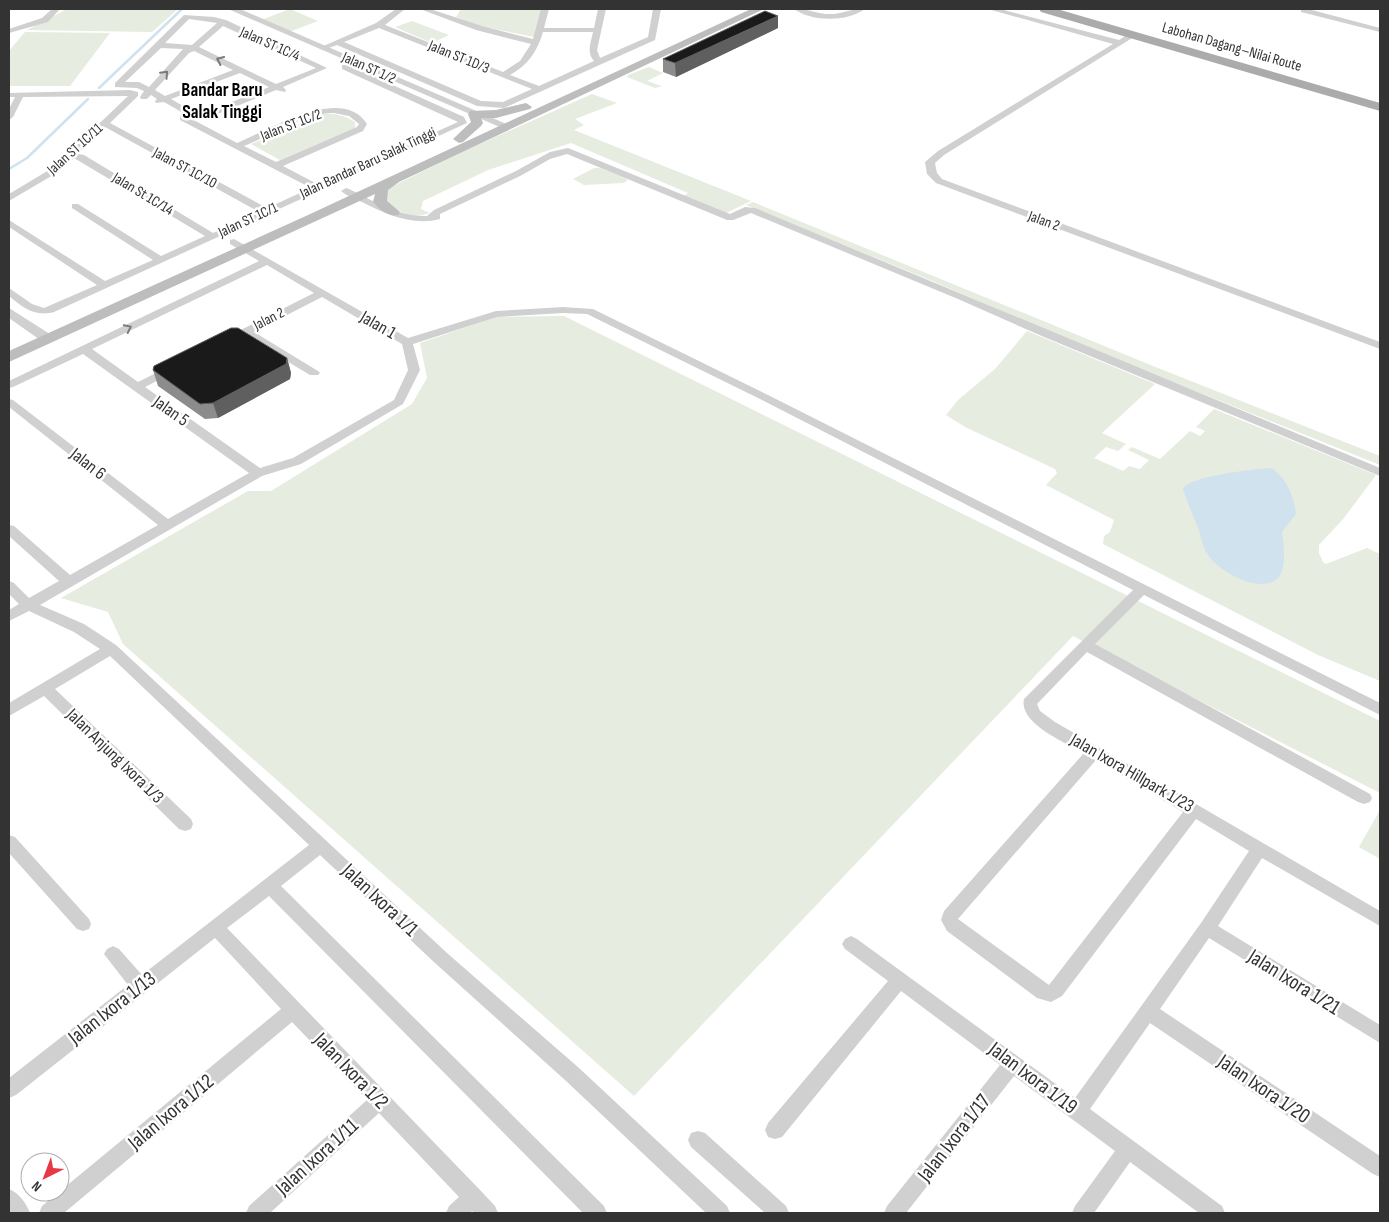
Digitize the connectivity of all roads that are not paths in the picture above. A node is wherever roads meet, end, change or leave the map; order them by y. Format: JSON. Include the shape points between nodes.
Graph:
{"nodes":[{"id":1,"x":56,"y":9,"type":"edge"},
{"id":2,"x":212,"y":9,"type":"edge"},
{"id":3,"x":233,"y":9,"type":"edge"},
{"id":4,"x":401,"y":9,"type":"edge"},
{"id":5,"x":424,"y":9,"type":"edge"},
{"id":6,"x":545,"y":9,"type":"edge"},
{"id":7,"x":602,"y":9,"type":"edge"},
{"id":8,"x":657,"y":9,"type":"edge"},
{"id":9,"x":741,"y":9,"type":"edge"},
{"id":10,"x":760,"y":9,"type":"edge"},
{"id":11,"x":798,"y":9,"type":"edge"},
{"id":12,"x":861,"y":9,"type":"edge"},
{"id":13,"x":992,"y":9,"type":"edge"},
{"id":14,"x":1045,"y":9,"type":"edge"},
{"id":15,"x":1069,"y":9,"type":"edge"},
{"id":16,"x":1304,"y":10,"type":"edge"},
{"id":17,"x":218,"y":21,"type":"junction"},
{"id":18,"x":379,"y":25,"type":"junction"},
{"id":19,"x":539,"y":30,"type":"junction"},
{"id":20,"x":596,"y":30,"type":"junction"},
{"id":21,"x":1380,"y":30,"type":"edge"},
{"id":22,"x":9,"y":31,"type":"edge"},
{"id":23,"x":1133,"y":35,"type":"junction"},
{"id":24,"x":337,"y":42,"type":"junction"},
{"id":25,"x":535,"y":42,"type":"junction"},
{"id":26,"x":1119,"y":43,"type":"junction"},
{"id":27,"x":159,"y":45,"type":"junction"},
{"id":28,"x":323,"y":48,"type":"junction"},
{"id":29,"x":189,"y":49,"type":"junction"},
{"id":30,"x":599,"y":61,"type":"junction"},
{"id":31,"x":356,"y":63,"type":"junction"},
{"id":32,"x":240,"y":70,"type":"junction"},
{"id":33,"x":332,"y":71,"type":"junction"},
{"id":34,"x":504,"y":75,"type":"junction"},
{"id":35,"x":280,"y":89,"type":"junction"},
{"id":36,"x":538,"y":89,"type":"junction"},
{"id":37,"x":142,"y":94,"type":"junction"},
{"id":38,"x":9,"y":95,"type":"edge"},
{"id":39,"x":20,"y":95,"type":"junction"},
{"id":40,"x":164,"y":99,"type":"junction"},
{"id":41,"x":1380,"y":101,"type":"edge"},
{"id":42,"x":154,"y":103,"type":"junction"},
{"id":43,"x":526,"y":107,"type":"junction"},
{"id":44,"x":1380,"y":107,"type":"edge"},
{"id":45,"x":477,"y":109,"type":"junction"},
{"id":46,"x":9,"y":117,"type":"edge"},
{"id":47,"x":104,"y":124,"type":"junction"},
{"id":48,"x":500,"y":124,"type":"junction"},
{"id":49,"x":198,"y":126,"type":"junction"},
{"id":50,"x":459,"y":139,"type":"junction"},
{"id":51,"x":237,"y":146,"type":"junction"},
{"id":52,"x":72,"y":156,"type":"junction"},
{"id":53,"x":432,"y":161,"type":"junction"},
{"id":54,"x":275,"y":166,"type":"junction"},
{"id":55,"x":318,"y":188,"type":"junction"},
{"id":56,"x":352,"y":193,"type":"junction"},
{"id":57,"x":9,"y":198,"type":"edge"},
{"id":58,"x":75,"y":206,"type":"dead end"},
{"id":59,"x":267,"y":212,"type":"junction"},
{"id":60,"x":393,"y":212,"type":"junction"},
{"id":61,"x":313,"y":218,"type":"junction"},
{"id":62,"x":9,"y":223,"type":"edge"},
{"id":63,"x":213,"y":236,"type":"junction"},
{"id":64,"x":239,"y":246,"type":"junction"},
{"id":65,"x":160,"y":260,"type":"junction"},
{"id":66,"x":267,"y":261,"type":"junction"},
{"id":67,"x":104,"y":286,"type":"junction"},
{"id":68,"x":9,"y":291,"type":"edge"},
{"id":69,"x":322,"y":292,"type":"junction"},
{"id":70,"x":9,"y":312,"type":"edge"},
{"id":71,"x":246,"y":331,"type":"junction"},
{"id":72,"x":43,"y":336,"type":"junction"},
{"id":73,"x":407,"y":342,"type":"junction"},
{"id":74,"x":221,"y":344,"type":"edge"},
{"id":75,"x":1380,"y":346,"type":"edge"},
{"id":76,"x":9,"y":347,"type":"edge"},
{"id":77,"x":84,"y":349,"type":"junction"},
{"id":78,"x":9,"y":357,"type":"edge"},
{"id":79,"x":178,"y":365,"type":"edge"},
{"id":80,"x":314,"y":373,"type":"dead end"},
{"id":81,"x":9,"y":385,"type":"edge"},
{"id":82,"x":137,"y":387,"type":"junction"},
{"id":83,"x":9,"y":402,"type":"edge"},
{"id":84,"x":1380,"y":472,"type":"edge"},
{"id":85,"x":258,"y":473,"type":"junction"},
{"id":86,"x":167,"y":525,"type":"junction"},
{"id":87,"x":9,"y":529,"type":"edge"},
{"id":88,"x":68,"y":581,"type":"junction"},
{"id":89,"x":9,"y":586,"type":"edge"},
{"id":90,"x":1142,"y":589,"type":"junction"},
{"id":91,"x":28,"y":604,"type":"junction"},
{"id":92,"x":9,"y":616,"type":"edge"},
{"id":93,"x":1085,"y":645,"type":"junction"},
{"id":94,"x":112,"y":648,"type":"junction"},
{"id":95,"x":45,"y":688,"type":"junction"},
{"id":96,"x":1380,"y":709,"type":"edge"},
{"id":97,"x":9,"y":710,"type":"edge"},
{"id":98,"x":1096,"y":751,"type":"junction"},
{"id":99,"x":1364,"y":798,"type":"dead end"},
{"id":100,"x":1194,"y":810,"type":"junction"},
{"id":101,"x":185,"y":824,"type":"dead end"},
{"id":102,"x":9,"y":842,"type":"edge"},
{"id":103,"x":320,"y":844,"type":"junction"},
{"id":104,"x":1260,"y":848,"type":"junction"},
{"id":105,"x":269,"y":885,"type":"junction"},
{"id":106,"x":1380,"y":918,"type":"edge"},
{"id":107,"x":84,"y":924,"type":"dead end"},
{"id":108,"x":215,"y":927,"type":"junction"},
{"id":109,"x":1208,"y":928,"type":"junction"},
{"id":110,"x":851,"y":944,"type":"dead end"},
{"id":111,"x":113,"y":954,"type":"dead end"},
{"id":112,"x":900,"y":980,"type":"junction"},
{"id":113,"x":140,"y":986,"type":"junction"},
{"id":114,"x":292,"y":1010,"type":"junction"},
{"id":115,"x":1148,"y":1011,"type":"junction"},
{"id":116,"x":1380,"y":1036,"type":"edge"},
{"id":117,"x":1013,"y":1063,"type":"junction"},
{"id":118,"x":9,"y":1088,"type":"edge"},
{"id":119,"x":380,"y":1101,"type":"junction"},
{"id":120,"x":1077,"y":1111,"type":"junction"},
{"id":121,"x":776,"y":1130,"type":"dead end"},
{"id":122,"x":698,"y":1140,"type":"dead end"},
{"id":123,"x":1128,"y":1149,"type":"junction"},
{"id":124,"x":1380,"y":1167,"type":"edge"},
{"id":125,"x":473,"y":1197,"type":"junction"},
{"id":126,"x":9,"y":1200,"type":"edge"},
{"id":127,"x":20,"y":1213,"type":"edge"},
{"id":128,"x":49,"y":1213,"type":"edge"},
{"id":129,"x":256,"y":1213,"type":"edge"},
{"id":130,"x":456,"y":1213,"type":"edge"},
{"id":131,"x":488,"y":1213,"type":"edge"},
{"id":132,"x":597,"y":1213,"type":"edge"},
{"id":133,"x":720,"y":1213,"type":"edge"},
{"id":134,"x":779,"y":1213,"type":"edge"},
{"id":135,"x":894,"y":1213,"type":"edge"},
{"id":136,"x":1082,"y":1213,"type":"edge"},
{"id":137,"x":1215,"y":1213,"type":"edge"}],
"edges":[{"from":1,"to":22,"type":"street","via":[[45,20]]},
{"from":2,"to":17,"type":"street","via":[[221,13]]},
{"from":3,"to":28,"type":"street","name":"Jalan ST 1/2"},
{"from":4,"to":18,"type":"street"},
{"from":5,"to":25,"type":"street","via":[[480,29]]},
{"from":6,"to":19,"type":"street"},
{"from":7,"to":20,"type":"street"},
{"from":8,"to":30,"type":"street","via":[[652,38]]},
{"from":9,"to":43,"type":"main road","name":"Jalan Bandar Baru Salak Tinggi"},
{"from":10,"to":48,"type":"main road"},
{"from":11,"to":12,"type":"street","via":[[832,18]]},
{"from":13,"to":26,"type":"street"},
{"from":14,"to":23,"type":"main road","name":"Labohan Dagang–Nilai Route"},
{"from":15,"to":41,"type":"main road","name":"Labohan Dagang–Nilai Route"},
{"from":16,"to":21,"type":"street"},
{"from":17,"to":27,"type":"street","name":"Jalan ST 1C/4","via":[[187,17]]},
{"from":17,"to":29,"type":"street","name":"Jalan ST 1C/11"},
{"from":17,"to":33,"type":"street","name":"Jalan ST 1C/4"},
{"from":18,"to":24,"type":"street"},
{"from":18,"to":34,"type":"street","name":"Jalan ST 1D/3"},
{"from":19,"to":20,"type":"street"},
{"from":19,"to":25,"type":"street"},
{"from":20,"to":30,"type":"street","via":[[593,50],[595,59]]},
{"from":23,"to":26,"type":"street"},
{"from":23,"to":44,"type":"main road","name":"Labohan Dagang–Nilai Route"},
{"from":24,"to":28,"type":"street"},
{"from":24,"to":45,"type":"street"},
{"from":25,"to":34,"type":"street","via":[[531,56]]},
{"from":26,"to":75,"type":"street","name":"Jalan 2","via":[[941,153],[930,162],[932,174],[939,181]]},
{"from":27,"to":29,"type":"street"},
{"from":27,"to":37,"type":"street","name":"Jalan ST 1C/4","via":[[118,85],[138,85]]},
{"from":28,"to":31,"type":"street","name":"Jalan ST 1/2"},
{"from":32,"to":29,"type":"street","one_way":true},
{"from":37,"to":29,"type":"street","name":"Jalan ST 1C/11","one_way":true},
{"from":30,"to":36,"type":"street"},
{"from":31,"to":33,"type":"street"},
{"from":31,"to":45,"type":"street","name":"Jalan ST 1/2"},
{"from":32,"to":35,"type":"street"},
{"from":32,"to":40,"type":"street"},
{"from":33,"to":35,"type":"street"},
{"from":33,"to":55,"type":"street","name":"Jalan ST 1C/1","via":[[463,122]]},
{"from":34,"to":36,"type":"street","name":"Jalan ST 1D/3"},
{"from":35,"to":40,"type":"street","via":[[203,117]]},
{"from":35,"to":49,"type":"street"},
{"from":36,"to":45,"type":"street","via":[[504,105]]},
{"from":37,"to":39,"type":"street"},
{"from":37,"to":40,"type":"street"},
{"from":37,"to":42,"type":"street"},
{"from":37,"to":47,"type":"street","name":"Jalan ST 1C/11"},
{"from":38,"to":39,"type":"street"},
{"from":39,"to":46,"type":"street"},
{"from":40,"to":42,"type":"street"},
{"from":42,"to":49,"type":"street"},
{"from":43,"to":45,"type":"main road","via":[[496,114]]},
{"from":43,"to":48,"type":"main road","name":"Jalan Bandar Baru Salak Tinggi"},
{"from":45,"to":48,"type":"street","name":"Jalan ST 1/2"},
{"from":45,"to":50,"type":"main road","via":[[477,123]]},
{"from":47,"to":52,"type":"street","name":"Jalan ST 1C/11"},
{"from":47,"to":59,"type":"street","name":"Jalan ST 1C/10"},
{"from":48,"to":50,"type":"main road","name":"Jalan Bandar Baru Salak Tinggi"},
{"from":48,"to":53,"type":"main road","name":"Jalan Bandar Baru Salak Tinggi"},
{"from":49,"to":51,"type":"street"},
{"from":50,"to":56,"type":"main road","name":"Jalan Bandar Baru Salak Tinggi"},
{"from":51,"to":54,"type":"street"},
{"from":51,"to":54,"type":"street","name":"Jalan ST 1C/2","via":[[326,111],[345,112],[361,120],[360,129]]},
{"from":52,"to":57,"type":"street","name":"Jalan ST 1C/11"},
{"from":52,"to":63,"type":"street","name":"Jalan St 1C/14","via":[[81,157]]},
{"from":53,"to":56,"type":"main road","name":"Jalan Bandar Baru Salak Tinggi"},
{"from":53,"to":60,"type":"main road","via":[[382,188],[380,202]]},
{"from":54,"to":55,"type":"street"},
{"from":55,"to":59,"type":"street","name":"Jalan ST 1C/1"},
{"from":56,"to":60,"type":"street"},
{"from":56,"to":61,"type":"main road","name":"Jalan Bandar Baru Salak Tinggi"},
{"from":56,"to":64,"type":"main road","name":"Jalan Bandar Baru Salak Tinggi"},
{"from":58,"to":65,"type":"street"},
{"from":59,"to":63,"type":"street","name":"Jalan ST 1C/1"},
{"from":60,"to":61,"type":"main road","via":[[345,208]]},
{"from":60,"to":84,"type":"street","via":[[409,218],[444,216],[520,179],[525,172],[560,152],[568,151],[730,218],[752,210]]},
{"from":61,"to":64,"type":"main road","name":"Jalan Bandar Baru Salak Tinggi"},
{"from":62,"to":67,"type":"street"},
{"from":63,"to":65,"type":"street","name":"Jalan ST 1C/1"},
{"from":64,"to":66,"type":"street","name":"Jalan 1"},
{"from":64,"to":72,"type":"main road","name":"Jalan Bandar Baru Salak Tinggi"},
{"from":65,"to":67,"type":"street","name":"Jalan ST 1C/1"},
{"from":66,"to":69,"type":"street","name":"Jalan 1"},
{"from":77,"to":66,"type":"street","one_way":true},
{"from":67,"to":68,"type":"street","name":"Jalan ST 1C/1","via":[[50,310],[34,311]]},
{"from":69,"to":71,"type":"street","name":"Jalan 2"},
{"from":69,"to":73,"type":"street","name":"Jalan 1"},
{"from":70,"to":72,"type":"street"},
{"from":71,"to":74,"type":"street","name":"Jalan 2"},
{"from":71,"to":80,"type":"street"},
{"from":72,"to":76,"type":"main road","name":"Jalan Bandar Baru Salak Tinggi"},
{"from":72,"to":78,"type":"main road","name":"Jalan Bandar Baru Salak Tinggi"},
{"from":73,"to":85,"type":"street","name":"Jalan 1","via":[[414,370],[399,402],[287,465]]},
{"from":73,"to":90,"type":"street","via":[[496,314],[589,311]]},
{"from":77,"to":81,"type":"street"},
{"from":77,"to":82,"type":"street","name":"Jalan 5"},
{"from":79,"to":82,"type":"street"},
{"from":82,"to":85,"type":"street","name":"Jalan 5"},
{"from":83,"to":86,"type":"street","name":"Jalan 6"},
{"from":85,"to":86,"type":"street","name":"Jalan 1"},
{"from":86,"to":88,"type":"street","name":"Jalan 1"},
{"from":87,"to":88,"type":"street"},
{"from":88,"to":91,"type":"street","name":"Jalan 1"},
{"from":89,"to":91,"type":"street","name":"Jalan Ixora 1/1"},
{"from":90,"to":93,"type":"street","name":"Jalan Ixora Hillpark 1/23"},
{"from":90,"to":96,"type":"street"},
{"from":91,"to":92,"type":"street","name":"Jalan 1"},
{"from":91,"to":94,"type":"street","name":"Jalan Ixora 1/1"},
{"from":93,"to":98,"type":"street","name":"Jalan Ixora Hillpark 1/23","via":[[1031,699],[1029,705],[1030,711],[1038,718]]},
{"from":93,"to":99,"type":"street"},
{"from":94,"to":95,"type":"street"},
{"from":94,"to":103,"type":"street","name":"Jalan Ixora 1/1"},
{"from":95,"to":97,"type":"street"},
{"from":95,"to":101,"type":"street","name":"Jalan Anjung Ixora 1/3"},
{"from":98,"to":100,"type":"street","name":"Jalan Ixora Hillpark 1/23"},
{"from":98,"to":100,"type":"street","via":[[949,920],[1043,992],[1051,994],[1056,990]]},
{"from":100,"to":104,"type":"street","name":"Jalan Ixora Hillpark 1/23"},
{"from":102,"to":107,"type":"street"},
{"from":103,"to":105,"type":"street","name":"Jalan Ixora 1/13"},
{"from":103,"to":133,"type":"street","name":"Jalan Ixora 1/1"},
{"from":104,"to":106,"type":"street","name":"Jalan Ixora Hillpark 1/23"},
{"from":104,"to":109,"type":"street"},
{"from":105,"to":108,"type":"street","name":"Jalan Ixora 1/13"},
{"from":105,"to":132,"type":"street"},
{"from":108,"to":113,"type":"street","name":"Jalan Ixora 1/13"},
{"from":108,"to":114,"type":"street","name":"Jalan Ixora 1/2"},
{"from":109,"to":115,"type":"street"},
{"from":109,"to":116,"type":"street","name":"Jalan Ixora 1/21"},
{"from":110,"to":112,"type":"street","name":"Jalan Ixora 1/19"},
{"from":111,"to":113,"type":"street"},
{"from":112,"to":117,"type":"street","name":"Jalan Ixora 1/19"},
{"from":112,"to":121,"type":"street"},
{"from":113,"to":118,"type":"street","name":"Jalan Ixora 1/13"},
{"from":114,"to":119,"type":"street","name":"Jalan Ixora 1/2"},
{"from":114,"to":128,"type":"street","name":"Jalan Ixora 1/12"},
{"from":115,"to":120,"type":"street"},
{"from":115,"to":124,"type":"street","name":"Jalan Ixora 1/20"},
{"from":117,"to":120,"type":"street","name":"Jalan Ixora 1/19"},
{"from":117,"to":135,"type":"street","name":"Jalan Ixora 1/17"},
{"from":119,"to":125,"type":"street","name":"Jalan Ixora 1/2"},
{"from":119,"to":129,"type":"street","name":"Jalan Ixora 1/11"},
{"from":120,"to":123,"type":"street","name":"Jalan Ixora 1/19"},
{"from":122,"to":134,"type":"street"},
{"from":123,"to":136,"type":"street"},
{"from":123,"to":137,"type":"street","name":"Jalan Ixora 1/19"},
{"from":125,"to":130,"type":"street"},
{"from":125,"to":131,"type":"street","name":"Jalan Ixora 1/2"},
{"from":126,"to":127,"type":"street"}]}
